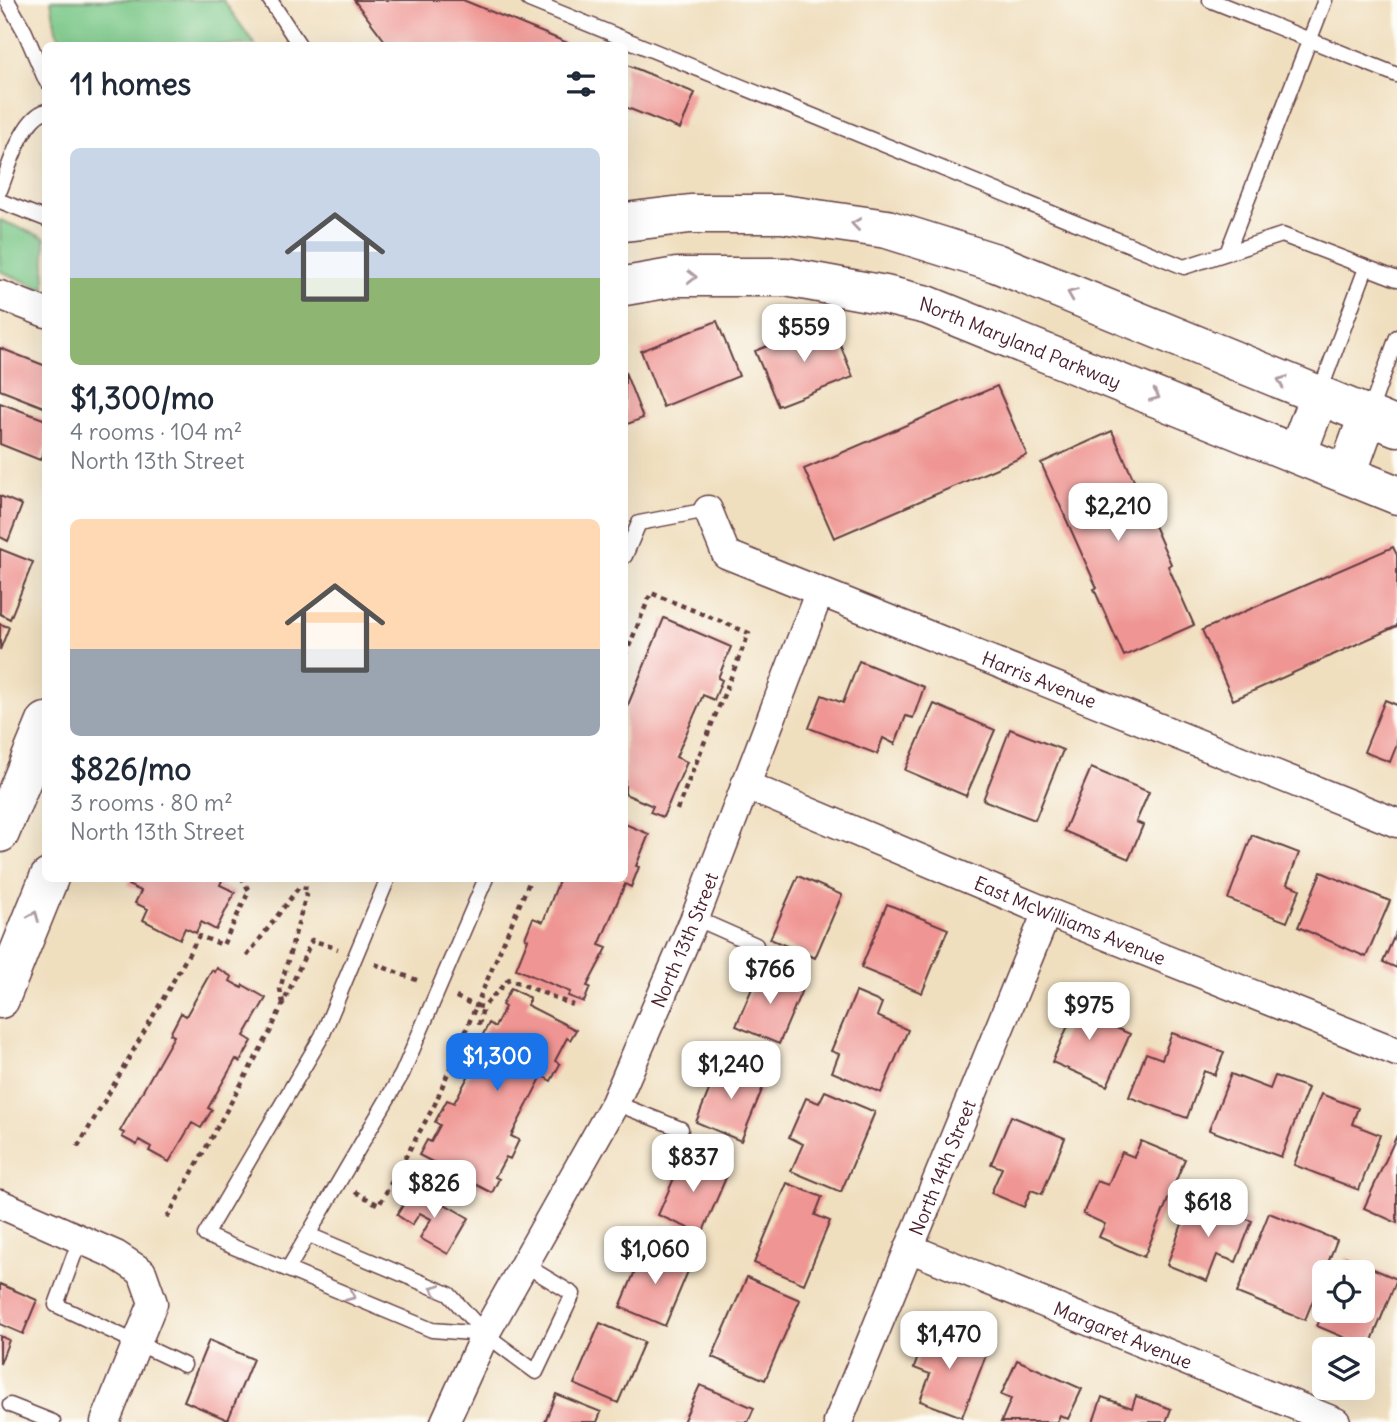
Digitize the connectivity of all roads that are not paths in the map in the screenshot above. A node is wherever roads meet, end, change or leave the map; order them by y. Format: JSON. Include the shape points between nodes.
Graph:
{"nodes":[{"id":1,"x":7,"y":0,"type":"edge"},
{"id":2,"x":270,"y":0,"type":"edge"},
{"id":3,"x":529,"y":0,"type":"edge"},
{"id":4,"x":1210,"y":0,"type":"edge"},
{"id":5,"x":1325,"y":0,"type":"edge"},
{"id":6,"x":1310,"y":40,"type":"junction"},
{"id":7,"x":297,"y":42,"type":"edge"},
{"id":8,"x":42,"y":72,"type":"edge"},
{"id":9,"x":1397,"y":75,"type":"edge"},
{"id":10,"x":42,"y":112,"type":"edge"},
{"id":11,"x":0,"y":190,"type":"edge"},
{"id":12,"x":0,"y":201,"type":"edge"},
{"id":13,"x":42,"y":217,"type":"edge"},
{"id":14,"x":628,"y":222,"type":"edge"},
{"id":15,"x":1227,"y":253,"type":"junction"},
{"id":16,"x":1366,"y":268,"type":"junction"},
{"id":17,"x":1397,"y":279,"type":"edge"},
{"id":18,"x":628,"y":285,"type":"edge"},
{"id":19,"x":0,"y":295,"type":"edge"},
{"id":20,"x":42,"y":311,"type":"edge"},
{"id":21,"x":1397,"y":337,"type":"edge"},
{"id":22,"x":1319,"y":396,"type":"junction"},
{"id":23,"x":1383,"y":421,"type":"edge"},
{"id":24,"x":1297,"y":454,"type":"junction"},
{"id":25,"x":1346,"y":474,"type":"junction"},
{"id":26,"x":1397,"y":495,"type":"edge"},
{"id":27,"x":708,"y":510,"type":"joint"},
{"id":28,"x":628,"y":549,"type":"edge"},
{"id":29,"x":819,"y":593,"type":"junction"},
{"id":30,"x":42,"y":732,"type":"edge"},
{"id":31,"x":745,"y":785,"type":"junction"},
{"id":32,"x":1397,"y":823,"type":"edge"},
{"id":33,"x":0,"y":833,"type":"edge"},
{"id":34,"x":47,"y":882,"type":"edge"},
{"id":35,"x":385,"y":882,"type":"edge"},
{"id":36,"x":484,"y":882,"type":"edge"},
{"id":37,"x":1047,"y":912,"type":"junction"},
{"id":38,"x":695,"y":918,"type":"junction"},
{"id":39,"x":756,"y":945,"type":"dead end"},
{"id":40,"x":0,"y":999,"type":"edge"},
{"id":41,"x":1397,"y":1052,"type":"edge"},
{"id":42,"x":615,"y":1102,"type":"junction"},
{"id":43,"x":681,"y":1129,"type":"dead end"},
{"id":44,"x":0,"y":1204,"type":"edge"},
{"id":45,"x":309,"y":1235,"type":"junction"},
{"id":46,"x":80,"y":1239,"type":"junction"},
{"id":47,"x":909,"y":1248,"type":"junction"},
{"id":48,"x":525,"y":1265,"type":"junction"},
{"id":49,"x":288,"y":1269,"type":"junction"},
{"id":50,"x":485,"y":1334,"type":"junction"},
{"id":51,"x":136,"y":1344,"type":"junction"},
{"id":52,"x":184,"y":1365,"type":"dead end"},
{"id":53,"x":10,"y":1405,"type":"dead end"},
{"id":54,"x":53,"y":1422,"type":"edge"},
{"id":55,"x":105,"y":1422,"type":"edge"},
{"id":56,"x":446,"y":1422,"type":"edge"},
{"id":57,"x":838,"y":1422,"type":"edge"},
{"id":58,"x":1336,"y":1422,"type":"edge"}],
"edges":[{"from":1,"to":8,"type":"lane"},
{"from":2,"to":7,"type":"lane"},
{"from":3,"to":15,"type":"lane","via":[[1184,267]]},
{"from":4,"to":6,"type":"lane"},
{"from":5,"to":6,"type":"lane"},
{"from":6,"to":9,"type":"lane"},
{"from":6,"to":15,"type":"lane"},
{"from":10,"to":11,"type":"lane","via":[[26,126]]},
{"from":12,"to":13,"type":"lane"},
{"from":22,"to":14,"type":"main road","one_way":true,"via":[[996,263],[887,229],[782,214],[690,214]]},
{"from":15,"to":16,"type":"lane","via":[[1282,235]]},
{"from":16,"to":17,"type":"lane"},
{"from":16,"to":22,"type":"lane"},
{"from":18,"to":24,"type":"main road","name":"North Maryland Parkway","one_way":true,"via":[[677,277],[786,277],[926,305]]},
{"from":19,"to":20,"type":"street"},
{"from":21,"to":23,"type":"lane"},
{"from":22,"to":23,"type":"main road"},
{"from":22,"to":24,"type":"main road"},
{"from":23,"to":25,"type":"main road"},
{"from":24,"to":25,"type":"main road","name":"North Maryland Parkway"},
{"from":25,"to":26,"type":"main road","name":"North Maryland Parkway"},
{"from":27,"to":28,"type":"lane","via":[[639,523]]},
{"from":27,"to":29,"type":"street","name":"Harris Avenue","via":[[726,554]]},
{"from":29,"to":31,"type":"street","name":"North 13th Street"},
{"from":29,"to":32,"type":"street","name":"Harris Avenue"},
{"from":30,"to":33,"type":"main road"},
{"from":31,"to":37,"type":"street","name":"East McWilliams Avenue"},
{"from":31,"to":38,"type":"street","name":"North 13th Street"},
{"from":40,"to":34,"type":"main road","one_way":true},
{"from":35,"to":49,"type":"lane","via":[[322,1036],[205,1236]]},
{"from":36,"to":45,"type":"lane","via":[[402,1074]]},
{"from":37,"to":41,"type":"street","name":"East McWilliams Avenue"},
{"from":37,"to":47,"type":"street","name":"North 14th Street"},
{"from":38,"to":39,"type":"lane"},
{"from":38,"to":42,"type":"street","name":"North 13th Street"},
{"from":42,"to":43,"type":"lane"},
{"from":42,"to":48,"type":"street","name":"North 13th Street"},
{"from":44,"to":46,"type":"street"},
{"from":45,"to":49,"type":"lane"},
{"from":50,"to":45,"type":"lane","one_way":true,"via":[[449,1294]]},
{"from":46,"to":51,"type":"street","via":[[142,1272],[153,1303]]},
{"from":46,"to":51,"type":"lane","via":[[56,1305]]},
{"from":47,"to":57,"type":"street","name":"North 14th Street"},
{"from":47,"to":58,"type":"street","name":"Margaret Avenue"},
{"from":48,"to":50,"type":"street","name":"North 13th Street"},
{"from":48,"to":50,"type":"lane","via":[[573,1294],[536,1372]]},
{"from":49,"to":50,"type":"lane","one_way":true,"via":[[432,1330]]},
{"from":50,"to":56,"type":"street","name":"North 13th Street"},
{"from":51,"to":52,"type":"lane"},
{"from":51,"to":55,"type":"street"},
{"from":53,"to":54,"type":"lane"}]}
